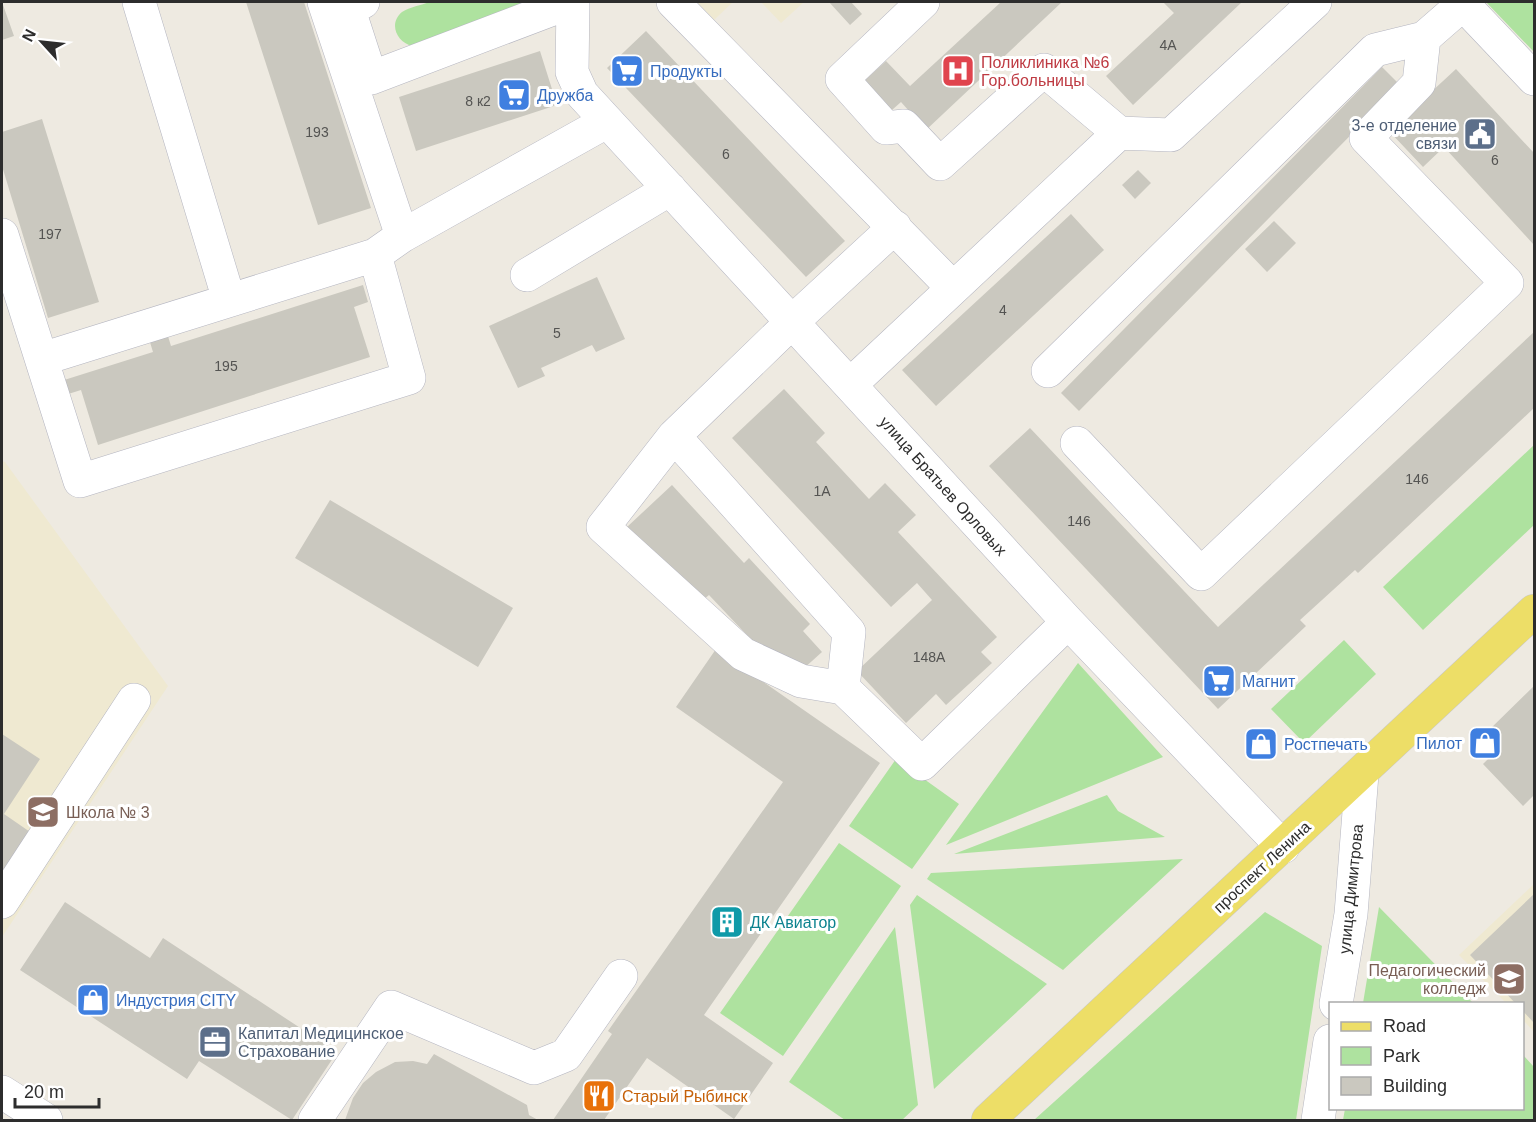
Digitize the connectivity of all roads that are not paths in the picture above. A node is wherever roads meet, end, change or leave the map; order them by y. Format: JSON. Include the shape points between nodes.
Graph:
{"nodes":[{"id":1,"x":139,"y":2,"type":"edge"},
{"id":2,"x":324,"y":2,"type":"edge"},
{"id":3,"x":363,"y":2,"type":"edge"},
{"id":4,"x":572,"y":2,"type":"edge"},
{"id":5,"x":673,"y":2,"type":"edge"},
{"id":6,"x":923,"y":2,"type":"edge"},
{"id":7,"x":1315,"y":2,"type":"edge"},
{"id":8,"x":1462,"y":3,"type":"edge"},
{"id":9,"x":1424,"y":38,"type":"junction"},
{"id":10,"x":1534,"y":79,"type":"edge"},
{"id":11,"x":606,"y":122,"type":"junction"},
{"id":12,"x":1119,"y":133,"type":"junction"},
{"id":13,"x":670,"y":189,"type":"junction"},
{"id":14,"x":895,"y":227,"type":"junction"},
{"id":15,"x":2,"y":235,"type":"edge"},
{"id":16,"x":402,"y":236,"type":"junction"},
{"id":17,"x":375,"y":255,"type":"junction"},
{"id":18,"x":527,"y":275,"type":"dead end"},
{"id":19,"x":953,"y":288,"type":"junction"},
{"id":20,"x":229,"y":300,"type":"junction"},
{"id":21,"x":793,"y":321,"type":"junction"},
{"id":22,"x":42,"y":359,"type":"junction"},
{"id":23,"x":1048,"y":370,"type":"dead end"},
{"id":24,"x":851,"y":384,"type":"junction"},
{"id":25,"x":674,"y":436,"type":"junction"},
{"id":26,"x":1077,"y":443,"type":"dead end"},
{"id":27,"x":1534,"y":610,"type":"edge"},
{"id":28,"x":1068,"y":622,"type":"junction"},
{"id":29,"x":843,"y":688,"type":"junction"},
{"id":30,"x":134,"y":700,"type":"dead end"},
{"id":31,"x":1362,"y":774,"type":"junction"},
{"id":32,"x":1283,"y":847,"type":"junction"},
{"id":33,"x":2,"y":902,"type":"edge"},
{"id":34,"x":621,"y":976,"type":"dead end"},
{"id":35,"x":1336,"y":1002,"type":"edge"},
{"id":36,"x":1329,"y":1048,"type":"edge"},
{"id":37,"x":2,"y":1092,"type":"edge"},
{"id":38,"x":45,"y":1120,"type":"edge"},
{"id":39,"x":315,"y":1120,"type":"edge"},
{"id":40,"x":988,"y":1120,"type":"edge"},
{"id":41,"x":1318,"y":1120,"type":"edge"}],
"edges":[{"from":1,"to":20,"type":"street"},
{"from":2,"to":16,"type":"street"},
{"from":3,"to":4,"type":"street","via":[[348,7],[371,78]]},
{"from":4,"to":11,"type":"street","name":"улица Братьев Орловых","via":[[572,72],[582,94]]},
{"from":5,"to":14,"type":"street"},
{"from":6,"to":12,"type":"street","via":[[842,79],[886,128],[904,126],[940,164],[1044,70]]},
{"from":7,"to":12,"type":"street","via":[[1171,135]]},
{"from":8,"to":9,"type":"street"},
{"from":8,"to":10,"type":"street"},
{"from":9,"to":23,"type":"street","via":[[1374,51]]},
{"from":9,"to":26,"type":"street","via":[[1419,83],[1366,138],[1506,283],[1201,574]]},
{"from":11,"to":13,"type":"street","name":"улица Братьев Орловых"},
{"from":11,"to":16,"type":"street"},
{"from":12,"to":19,"type":"street"},
{"from":13,"to":18,"type":"street"},
{"from":13,"to":21,"type":"street","name":"улица Братьев Орловых"},
{"from":14,"to":19,"type":"street"},
{"from":14,"to":21,"type":"street"},
{"from":15,"to":22,"type":"street"},
{"from":16,"to":17,"type":"street"},
{"from":17,"to":20,"type":"street"},
{"from":17,"to":22,"type":"street","via":[[409,378],[398,382],[80,481]]},
{"from":19,"to":24,"type":"street"},
{"from":20,"to":22,"type":"street"},
{"from":21,"to":24,"type":"street","name":"улица Братьев Орловых"},
{"from":21,"to":25,"type":"street"},
{"from":24,"to":28,"type":"street","name":"улица Братьев Орловых"},
{"from":25,"to":29,"type":"street","via":[[849,632]]},
{"from":25,"to":29,"type":"street","via":[[603,527],[743,654],[801,681]]},
{"from":27,"to":31,"type":"main road","name":"проспект Ленина"},
{"from":28,"to":29,"type":"street","via":[[922,764]]},
{"from":28,"to":32,"type":"street","name":"улица Братьев Орловых"},
{"from":30,"to":33,"type":"street"},
{"from":31,"to":32,"type":"main road","name":"проспект Ленина"},
{"from":31,"to":35,"type":"street","name":"улица Димитрова","via":[[1351,914]]},
{"from":32,"to":40,"type":"main road","name":"проспект Ленина"},
{"from":34,"to":39,"type":"street","via":[[566,1056],[534,1068],[391,1007]]},
{"from":36,"to":41,"type":"street"},
{"from":37,"to":38,"type":"street"}]}
